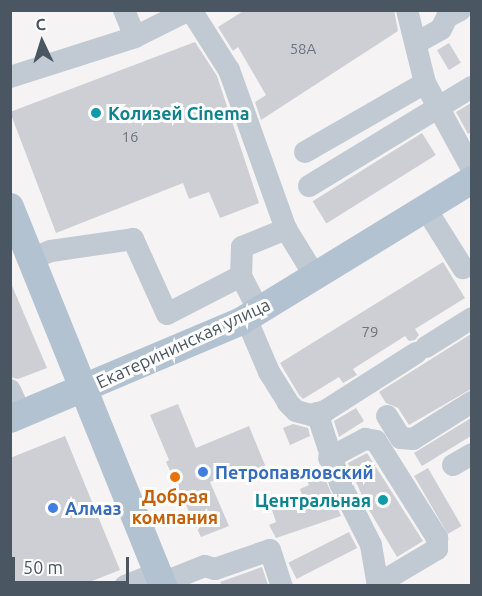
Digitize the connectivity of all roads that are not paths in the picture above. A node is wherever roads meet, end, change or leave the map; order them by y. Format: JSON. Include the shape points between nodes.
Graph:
{"nodes":[{"id":1,"x":124,"y":10,"type":"edge"},
{"id":2,"x":190,"y":10,"type":"edge"},
{"id":3,"x":407,"y":10,"type":"edge"},
{"id":4,"x":460,"y":10,"type":"edge"},
{"id":5,"x":135,"y":37,"type":"junction"},
{"id":6,"x":418,"y":42,"type":"junction"},
{"id":7,"x":10,"y":77,"type":"edge"},
{"id":8,"x":425,"y":83,"type":"junction"},
{"id":9,"x":471,"y":87,"type":"edge"},
{"id":10,"x":438,"y":108,"type":"junction"},
{"id":11,"x":305,"y":152,"type":"dead end"},
{"id":12,"x":471,"y":169,"type":"edge"},
{"id":13,"x":471,"y":180,"type":"edge"},
{"id":14,"x":309,"y":186,"type":"dead end"},
{"id":15,"x":10,"y":207,"type":"edge"},
{"id":16,"x":426,"y":209,"type":"junction"},
{"id":17,"x":286,"y":229,"type":"junction"},
{"id":18,"x":30,"y":259,"type":"junction"},
{"id":19,"x":241,"y":276,"type":"junction"},
{"id":20,"x":468,"y":276,"type":"edge"},
{"id":21,"x":316,"y":278,"type":"junction"},
{"id":22,"x":253,"y":315,"type":"junction"},
{"id":23,"x":471,"y":318,"type":"edge"},
{"id":24,"x":83,"y":389,"type":"junction"},
{"id":25,"x":471,"y":402,"type":"edge"},
{"id":26,"x":14,"y":408,"type":"edge"},
{"id":27,"x":317,"y":413,"type":"junction"},
{"id":28,"x":387,"y":416,"type":"dead end"},
{"id":29,"x":330,"y":458,"type":"junction"},
{"id":30,"x":161,"y":580,"type":"edge"},
{"id":31,"x":125,"y":585,"type":"edge"},
{"id":32,"x":282,"y":585,"type":"edge"},
{"id":33,"x":378,"y":585,"type":"edge"}],
"edges":[{"from":1,"to":5,"type":"lane"},
{"from":2,"to":5,"type":"lane"},
{"from":2,"to":17,"type":"lane","via":[[229,70]]},
{"from":3,"to":6,"type":"lane"},
{"from":4,"to":6,"type":"lane","via":[[447,18],[441,29]]},
{"from":5,"to":7,"type":"lane"},
{"from":6,"to":8,"type":"lane"},
{"from":8,"to":10,"type":"lane"},
{"from":8,"to":11,"type":"lane"},
{"from":9,"to":10,"type":"lane"},
{"from":10,"to":12,"type":"lane"},
{"from":10,"to":14,"type":"lane"},
{"from":13,"to":16,"type":"main road","name":"Екатерининская улица"},
{"from":15,"to":18,"type":"main road"},
{"from":16,"to":20,"type":"lane"},
{"from":16,"to":21,"type":"main road","name":"Екатерининская улица"},
{"from":17,"to":19,"type":"lane","via":[[242,247]]},
{"from":17,"to":21,"type":"lane"},
{"from":18,"to":19,"type":"lane","via":[[51,251],[133,239],[167,314]]},
{"from":18,"to":24,"type":"main road"},
{"from":19,"to":22,"type":"lane"},
{"from":21,"to":22,"type":"main road","name":"Екатерининская улица"},
{"from":22,"to":24,"type":"main road","name":"Екатерининская улица"},
{"from":22,"to":27,"type":"lane","via":[[269,372],[288,403],[296,411]]},
{"from":23,"to":27,"type":"lane"},
{"from":24,"to":26,"type":"main road","name":"Екатерининская улица"},
{"from":24,"to":30,"type":"main road"},
{"from":25,"to":28,"type":"lane","via":[[413,439],[401,438]]},
{"from":27,"to":29,"type":"lane"},
{"from":29,"to":33,"type":"lane","via":[[371,545]]},
{"from":29,"to":33,"type":"lane","via":[[365,439],[376,441],[437,538],[437,549]]},
{"from":30,"to":31,"type":"lane"},
{"from":30,"to":32,"type":"lane","via":[[205,566],[215,569],[270,550]]}]}
